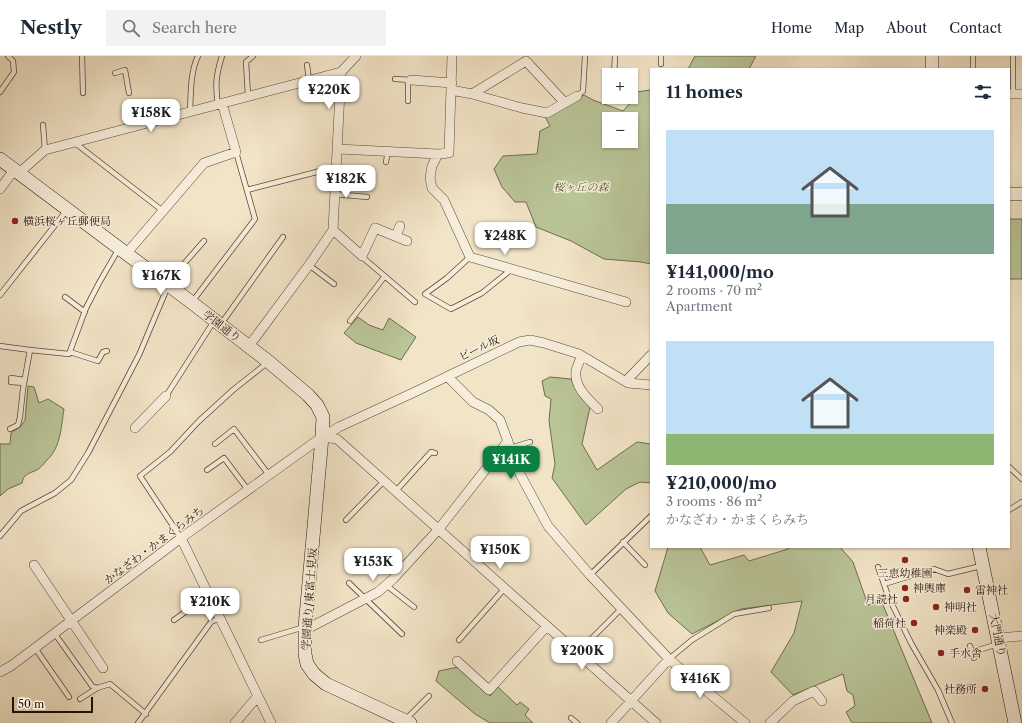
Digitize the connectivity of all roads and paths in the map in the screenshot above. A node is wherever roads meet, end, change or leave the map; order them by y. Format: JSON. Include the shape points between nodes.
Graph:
{"nodes":[{"id":1,"x":8,"y":56,"type":"edge"},
{"id":2,"x":82,"y":56,"type":"edge"},
{"id":3,"x":198,"y":56,"type":"edge"},
{"id":4,"x":222,"y":56,"type":"edge"},
{"id":5,"x":253,"y":56,"type":"edge"},
{"id":6,"x":356,"y":56,"type":"edge"},
{"id":7,"x":452,"y":56,"type":"edge"},
{"id":8,"x":585,"y":56,"type":"edge"},
{"id":9,"x":615,"y":56,"type":"edge"},
{"id":10,"x":661,"y":56,"type":"edge"},
{"id":11,"x":932,"y":56,"type":"edge"},
{"id":12,"x":973,"y":56,"type":"edge"},
{"id":13,"x":1013,"y":56,"type":"edge"},
{"id":14,"x":661,"y":64,"type":"dead end"},
{"id":15,"x":307,"y":65,"type":"dead end"},
{"id":16,"x":614,"y":68,"type":"edge"},
{"id":17,"x":932,"y":68,"type":"edge"},
{"id":18,"x":974,"y":68,"type":"edge"},
{"id":19,"x":341,"y":72,"type":"junction"},
{"id":20,"x":115,"y":73,"type":"dead end"},
{"id":21,"x":394,"y":79,"type":"dead end"},
{"id":22,"x":309,"y":80,"type":"junction"},
{"id":23,"x":409,"y":80,"type":"junction"},
{"id":24,"x":452,"y":86,"type":"junction"},
{"id":25,"x":0,"y":92,"type":"edge"},
{"id":26,"x":82,"y":93,"type":"dead end"},
{"id":27,"x":129,"y":93,"type":"dead end"},
{"id":28,"x":472,"y":94,"type":"junction"},
{"id":29,"x":1015,"y":94,"type":"edge"},
{"id":30,"x":248,"y":96,"type":"junction"},
{"id":31,"x":577,"y":96,"type":"joint"},
{"id":32,"x":408,"y":101,"type":"dead end"},
{"id":33,"x":565,"y":103,"type":"junction"},
{"id":34,"x":220,"y":104,"type":"junction"},
{"id":35,"x":190,"y":111,"type":"junction"},
{"id":36,"x":43,"y":125,"type":"dead end"},
{"id":37,"x":74,"y":142,"type":"junction"},
{"id":38,"x":338,"y":149,"type":"junction"},
{"id":39,"x":45,"y":150,"type":"junction"},
{"id":40,"x":236,"y":152,"type":"junction"},
{"id":41,"x":388,"y":152,"type":"junction"},
{"id":42,"x":439,"y":156,"type":"junction"},
{"id":43,"x":0,"y":159,"type":"edge"},
{"id":44,"x":386,"y":162,"type":"dead end"},
{"id":45,"x":337,"y":167,"type":"junction"},
{"id":46,"x":16,"y":171,"type":"junction"},
{"id":47,"x":0,"y":189,"type":"edge"},
{"id":48,"x":247,"y":190,"type":"junction"},
{"id":49,"x":336,"y":194,"type":"junction"},
{"id":50,"x":1010,"y":194,"type":"edge"},
{"id":51,"x":1022,"y":194,"type":"edge"},
{"id":52,"x":368,"y":197,"type":"dead end"},
{"id":53,"x":67,"y":210,"type":"junction"},
{"id":54,"x":163,"y":211,"type":"junction"},
{"id":55,"x":400,"y":226,"type":"dead end"},
{"id":56,"x":333,"y":230,"type":"junction"},
{"id":57,"x":396,"y":236,"type":"junction"},
{"id":58,"x":283,"y":237,"type":"dead end"},
{"id":59,"x":204,"y":241,"type":"dead end"},
{"id":60,"x":407,"y":241,"type":"dead end"},
{"id":61,"x":123,"y":251,"type":"junction"},
{"id":62,"x":361,"y":256,"type":"junction"},
{"id":63,"x":470,"y":256,"type":"junction"},
{"id":64,"x":309,"y":265,"type":"junction"},
{"id":65,"x":512,"y":269,"type":"junction"},
{"id":66,"x":385,"y":276,"type":"junction"},
{"id":67,"x":334,"y":284,"type":"dead end"},
{"id":68,"x":167,"y":285,"type":"junction"},
{"id":69,"x":0,"y":295,"type":"edge"},
{"id":70,"x":65,"y":297,"type":"dead end"},
{"id":71,"x":191,"y":302,"type":"junction"},
{"id":72,"x":415,"y":302,"type":"dead end"},
{"id":73,"x":626,"y":302,"type":"dead end"},
{"id":74,"x":85,"y":312,"type":"junction"},
{"id":75,"x":350,"y":321,"type":"dead end"},
{"id":76,"x":217,"y":323,"type":"junction"},
{"id":77,"x":0,"y":346,"type":"edge"},
{"id":78,"x":249,"y":346,"type":"junction"},
{"id":79,"x":30,"y":350,"type":"junction"},
{"id":80,"x":70,"y":352,"type":"junction"},
{"id":81,"x":107,"y":352,"type":"dead end"},
{"id":82,"x":582,"y":356,"type":"junction"},
{"id":83,"x":650,"y":356,"type":"edge"},
{"id":84,"x":269,"y":362,"type":"junction"},
{"id":85,"x":448,"y":377,"type":"junction"},
{"id":86,"x":11,"y":380,"type":"dead end"},
{"id":87,"x":24,"y":381,"type":"junction"},
{"id":88,"x":626,"y":381,"type":"junction"},
{"id":89,"x":650,"y":386,"type":"edge"},
{"id":90,"x":166,"y":396,"type":"joint"},
{"id":91,"x":598,"y":409,"type":"dead end"},
{"id":92,"x":135,"y":428,"type":"dead end"},
{"id":93,"x":10,"y":429,"type":"dead end"},
{"id":94,"x":322,"y":437,"type":"junction"},
{"id":95,"x":530,"y":442,"type":"dead end"},
{"id":96,"x":215,"y":444,"type":"dead end"},
{"id":97,"x":509,"y":444,"type":"junction"},
{"id":98,"x":435,"y":453,"type":"dead end"},
{"id":99,"x":1010,"y":468,"type":"edge"},
{"id":100,"x":207,"y":470,"type":"dead end"},
{"id":101,"x":270,"y":475,"type":"junction"},
{"id":102,"x":1022,"y":479,"type":"edge"},
{"id":103,"x":384,"y":481,"type":"junction"},
{"id":104,"x":248,"y":490,"type":"junction"},
{"id":105,"x":395,"y":492,"type":"junction"},
{"id":106,"x":1022,"y":502,"type":"edge"},
{"id":107,"x":1010,"y":509,"type":"edge"},
{"id":108,"x":650,"y":517,"type":"edge"},
{"id":109,"x":346,"y":520,"type":"dead end"},
{"id":110,"x":438,"y":530,"type":"junction"},
{"id":111,"x":0,"y":536,"type":"edge"},
{"id":112,"x":181,"y":538,"type":"junction"},
{"id":113,"x":623,"y":542,"type":"junction"},
{"id":114,"x":979,"y":548,"type":"edge"},
{"id":115,"x":380,"y":556,"type":"dead end"},
{"id":116,"x":34,"y":565,"type":"dead end"},
{"id":117,"x":645,"y":565,"type":"dead end"},
{"id":118,"x":983,"y":565,"type":"junction"},
{"id":119,"x":878,"y":567,"type":"dead end"},
{"id":120,"x":398,"y":573,"type":"junction"},
{"id":121,"x":590,"y":575,"type":"junction"},
{"id":122,"x":349,"y":583,"type":"dead end"},
{"id":123,"x":884,"y":584,"type":"junction"},
{"id":124,"x":386,"y":585,"type":"junction"},
{"id":125,"x":505,"y":588,"type":"junction"},
{"id":126,"x":209,"y":595,"type":"junction"},
{"id":127,"x":365,"y":599,"type":"junction"},
{"id":128,"x":414,"y":607,"type":"dead end"},
{"id":129,"x":622,"y":608,"type":"junction"},
{"id":130,"x":769,"y":608,"type":"dead end"},
{"id":131,"x":219,"y":618,"type":"junction"},
{"id":132,"x":174,"y":620,"type":"dead end"},
{"id":133,"x":71,"y":622,"type":"junction"},
{"id":134,"x":547,"y":626,"type":"junction"},
{"id":135,"x":305,"y":629,"type":"junction"},
{"id":136,"x":55,"y":634,"type":"junction"},
{"id":137,"x":402,"y":634,"type":"dead end"},
{"id":138,"x":1022,"y":636,"type":"edge"},
{"id":139,"x":262,"y":640,"type":"dead end"},
{"id":140,"x":459,"y":640,"type":"dead end"},
{"id":141,"x":999,"y":641,"type":"junction"},
{"id":142,"x":970,"y":646,"type":"dead end"},
{"id":143,"x":35,"y":648,"type":"junction"},
{"id":144,"x":972,"y":652,"type":"junction"},
{"id":145,"x":577,"y":653,"type":"junction"},
{"id":146,"x":974,"y":658,"type":"dead end"},
{"id":147,"x":669,"y":659,"type":"junction"},
{"id":148,"x":457,"y":661,"type":"dead end"},
{"id":149,"x":103,"y":668,"type":"dead end"},
{"id":150,"x":0,"y":672,"type":"edge"},
{"id":151,"x":97,"y":688,"type":"junction"},
{"id":152,"x":429,"y":696,"type":"dead end"},
{"id":153,"x":69,"y":697,"type":"dead end"},
{"id":154,"x":257,"y":697,"type":"junction"},
{"id":155,"x":80,"y":699,"type":"dead end"},
{"id":156,"x":631,"y":701,"type":"junction"},
{"id":157,"x":822,"y":701,"type":"dead end"},
{"id":158,"x":146,"y":714,"type":"junction"},
{"id":159,"x":571,"y":718,"type":"dead end"},
{"id":160,"x":407,"y":722,"type":"edge"},
{"id":161,"x":138,"y":723,"type":"edge"},
{"id":162,"x":235,"y":723,"type":"edge"},
{"id":163,"x":271,"y":723,"type":"edge"},
{"id":164,"x":577,"y":723,"type":"edge"},
{"id":165,"x":611,"y":723,"type":"edge"},
{"id":166,"x":656,"y":723,"type":"edge"},
{"id":167,"x":745,"y":723,"type":"edge"},
{"id":168,"x":770,"y":723,"type":"edge"},
{"id":169,"x":952,"y":723,"type":"edge"},
{"id":170,"x":1015,"y":723,"type":"edge"}],
"edges":[{"from":1,"to":25,"type":"lane","via":[[14,61],[14,72]]},
{"from":2,"to":26,"type":"lane"},
{"from":3,"to":35,"type":"lane","via":[[194,65]]},
{"from":4,"to":34,"type":"lane","via":[[216,73],[215,87]]},
{"from":5,"to":30,"type":"lane","via":[[246,62]]},
{"from":6,"to":19,"type":"street"},
{"from":7,"to":24,"type":"street"},
{"from":8,"to":31,"type":"lane","via":[[584,91]]},
{"from":9,"to":16,"type":"lane"},
{"from":10,"to":14,"type":"lane"},
{"from":11,"to":17,"type":"street"},
{"from":12,"to":18,"type":"lane"},
{"from":13,"to":29,"type":"lane"},
{"from":15,"to":22,"type":"lane"},
{"from":19,"to":22,"type":"street"},
{"from":19,"to":38,"type":"street"},
{"from":20,"to":27,"type":"lane","via":[[124,70]]},
{"from":21,"to":23,"type":"lane"},
{"from":22,"to":30,"type":"street"},
{"from":23,"to":24,"type":"street"},
{"from":23,"to":32,"type":"lane"},
{"from":24,"to":28,"type":"street"},
{"from":24,"to":42,"type":"street","via":[[449,152]]},
{"from":28,"to":33,"type":"street","via":[[547,113]]},
{"from":28,"to":33,"type":"street","via":[[526,61]]},
{"from":30,"to":34,"type":"street"},
{"from":31,"to":33,"type":"street"},
{"from":34,"to":35,"type":"street"},
{"from":34,"to":40,"type":"street"},
{"from":35,"to":37,"type":"street"},
{"from":36,"to":39,"type":"lane"},
{"from":37,"to":39,"type":"street"},
{"from":37,"to":54,"type":"lane"},
{"from":38,"to":41,"type":"street"},
{"from":38,"to":45,"type":"street"},
{"from":39,"to":46,"type":"street"},
{"from":40,"to":48,"type":"lane"},
{"from":40,"to":54,"type":"street","via":[[204,163]]},
{"from":41,"to":42,"type":"street"},
{"from":41,"to":44,"type":"lane"},
{"from":42,"to":63,"type":"street","via":[[432,166],[432,188],[444,200]]},
{"from":43,"to":46,"type":"street","name":"学園通り"},
{"from":45,"to":48,"type":"lane"},
{"from":45,"to":49,"type":"street"},
{"from":46,"to":47,"type":"street"},
{"from":46,"to":53,"type":"street","name":"学園通り"},
{"from":48,"to":71,"type":"lane","via":[[256,219]]},
{"from":49,"to":52,"type":"lane"},
{"from":49,"to":56,"type":"street"},
{"from":50,"to":51,"type":"street"},
{"from":53,"to":61,"type":"street","name":"学園通り"},
{"from":53,"to":69,"type":"lane"},
{"from":54,"to":61,"type":"street"},
{"from":55,"to":57,"type":"street"},
{"from":56,"to":62,"type":"street"},
{"from":56,"to":64,"type":"street"},
{"from":57,"to":60,"type":"street"},
{"from":57,"to":62,"type":"street","via":[[375,228]]},
{"from":58,"to":76,"type":"lane"},
{"from":59,"to":68,"type":"lane"},
{"from":61,"to":68,"type":"street","name":"学園通り"},
{"from":61,"to":74,"type":"lane","via":[[99,283]]},
{"from":62,"to":66,"type":"lane"},
{"from":63,"to":65,"type":"street"},
{"from":63,"to":65,"type":"lane","via":[[425,294],[451,308],[482,293]]},
{"from":64,"to":67,"type":"lane"},
{"from":64,"to":78,"type":"street"},
{"from":65,"to":73,"type":"street"},
{"from":66,"to":72,"type":"lane"},
{"from":66,"to":75,"type":"lane"},
{"from":68,"to":71,"type":"street","name":"学園通り"},
{"from":68,"to":111,"type":"lane","via":[[139,355],[88,453],[71,480],[55,493],[21,511]]},
{"from":70,"to":74,"type":"lane"},
{"from":71,"to":76,"type":"street","name":"学園通り"},
{"from":74,"to":80,"type":"lane"},
{"from":76,"to":78,"type":"street","name":"学園通り"},
{"from":76,"to":90,"type":"lane"},
{"from":77,"to":79,"type":"lane"},
{"from":78,"to":84,"type":"street","name":"学園通り"},
{"from":79,"to":80,"type":"lane","via":[[69,354]]},
{"from":79,"to":87,"type":"lane"},
{"from":80,"to":81,"type":"lane","via":[[98,362],[103,352]]},
{"from":82,"to":85,"type":"street","name":"ビール坂","via":[[544,342],[530,340],[520,342]]},
{"from":82,"to":88,"type":"street","name":"ビール坂"},
{"from":82,"to":91,"type":"street","via":[[576,371],[576,381],[583,394]]},
{"from":83,"to":88,"type":"street"},
{"from":84,"to":94,"type":"street","name":"学園通り","via":[[317,405],[323,416]]},
{"from":84,"to":112,"type":"lane","via":[[233,390],[170,452],[140,476]]},
{"from":85,"to":94,"type":"street","name":"ビール坂"},
{"from":85,"to":97,"type":"street","via":[[473,402],[489,410],[500,420]]},
{"from":86,"to":87,"type":"lane"},
{"from":87,"to":93,"type":"lane","via":[[18,425]]},
{"from":88,"to":89,"type":"street","name":"ビール坂"},
{"from":90,"to":92,"type":"street"},
{"from":94,"to":101,"type":"street","name":"かなざわ・かまくらみち"},
{"from":94,"to":103,"type":"street","via":[[337,439]]},
{"from":94,"to":135,"type":"street","name":"学園通り/東富士見坂"},
{"from":95,"to":97,"type":"lane"},
{"from":96,"to":101,"type":"lane","via":[[234,429]]},
{"from":97,"to":110,"type":"street"},
{"from":97,"to":121,"type":"street","via":[[520,474],[548,526]]},
{"from":98,"to":105,"type":"lane","via":[[431,452]]},
{"from":99,"to":102,"type":"lane"},
{"from":100,"to":104,"type":"lane","via":[[224,458]]},
{"from":101,"to":104,"type":"street","name":"かなざわ・かまくらみち"},
{"from":103,"to":105,"type":"street"},
{"from":103,"to":109,"type":"lane"},
{"from":104,"to":112,"type":"street","name":"かなざわ・かまくらみち"},
{"from":105,"to":110,"type":"street"},
{"from":106,"to":107,"type":"lane"},
{"from":108,"to":113,"type":"lane"},
{"from":110,"to":120,"type":"street"},
{"from":110,"to":125,"type":"street"},
{"from":112,"to":126,"type":"street"},
{"from":112,"to":133,"type":"street","name":"かなざわ・かまくらみち"},
{"from":113,"to":117,"type":"lane"},
{"from":113,"to":121,"type":"lane"},
{"from":114,"to":118,"type":"street","name":"大門通り"},
{"from":115,"to":120,"type":"lane"},
{"from":116,"to":133,"type":"street"},
{"from":118,"to":123,"type":"lane","via":[[948,574],[934,570]]},
{"from":118,"to":141,"type":"street","name":"大門通り"},
{"from":119,"to":123,"type":"lane"},
{"from":120,"to":124,"type":"street"},
{"from":121,"to":129,"type":"street"},
{"from":122,"to":127,"type":"lane"},
{"from":123,"to":169,"type":"lane","via":[[911,644],[938,690]]},
{"from":124,"to":127,"type":"street"},
{"from":124,"to":128,"type":"lane"},
{"from":125,"to":134,"type":"street"},
{"from":125,"to":140,"type":"lane"},
{"from":126,"to":131,"type":"street"},
{"from":126,"to":132,"type":"lane"},
{"from":127,"to":135,"type":"street"},
{"from":127,"to":137,"type":"lane"},
{"from":129,"to":145,"type":"lane"},
{"from":129,"to":147,"type":"street"},
{"from":130,"to":147,"type":"lane","via":[[734,614],[692,640]]},
{"from":131,"to":154,"type":"street"},
{"from":131,"to":158,"type":"lane","via":[[212,622]]},
{"from":133,"to":136,"type":"street","name":"かなざわ・かまくらみち"},
{"from":133,"to":149,"type":"street"},
{"from":134,"to":145,"type":"street"},
{"from":134,"to":148,"type":"street","via":[[489,690]]},
{"from":135,"to":139,"type":"lane"},
{"from":135,"to":160,"type":"street","name":"学園通り/東富士見坂","via":[[305,654],[307,664],[314,674],[326,684]]},
{"from":136,"to":143,"type":"street","name":"かなざわ・かまくらみち"},
{"from":136,"to":151,"type":"lane","via":[[92,686]]},
{"from":138,"to":141,"type":"street"},
{"from":141,"to":144,"type":"lane"},
{"from":141,"to":170,"type":"street","name":"大門通り"},
{"from":142,"to":144,"type":"lane"},
{"from":143,"to":150,"type":"street","name":"かなざわ・かまくらみち"},
{"from":143,"to":153,"type":"lane"},
{"from":144,"to":146,"type":"lane"},
{"from":145,"to":156,"type":"street"},
{"from":147,"to":156,"type":"street"},
{"from":147,"to":167,"type":"street"},
{"from":151,"to":155,"type":"lane"},
{"from":151,"to":158,"type":"lane","via":[[110,684]]},
{"from":152,"to":160,"type":"lane"},
{"from":154,"to":162,"type":"street"},
{"from":154,"to":163,"type":"street"},
{"from":156,"to":165,"type":"street"},
{"from":156,"to":166,"type":"street"},
{"from":157,"to":168,"type":"street","via":[[814,691],[793,701]]},
{"from":158,"to":161,"type":"lane"},
{"from":159,"to":164,"type":"lane"}]}
